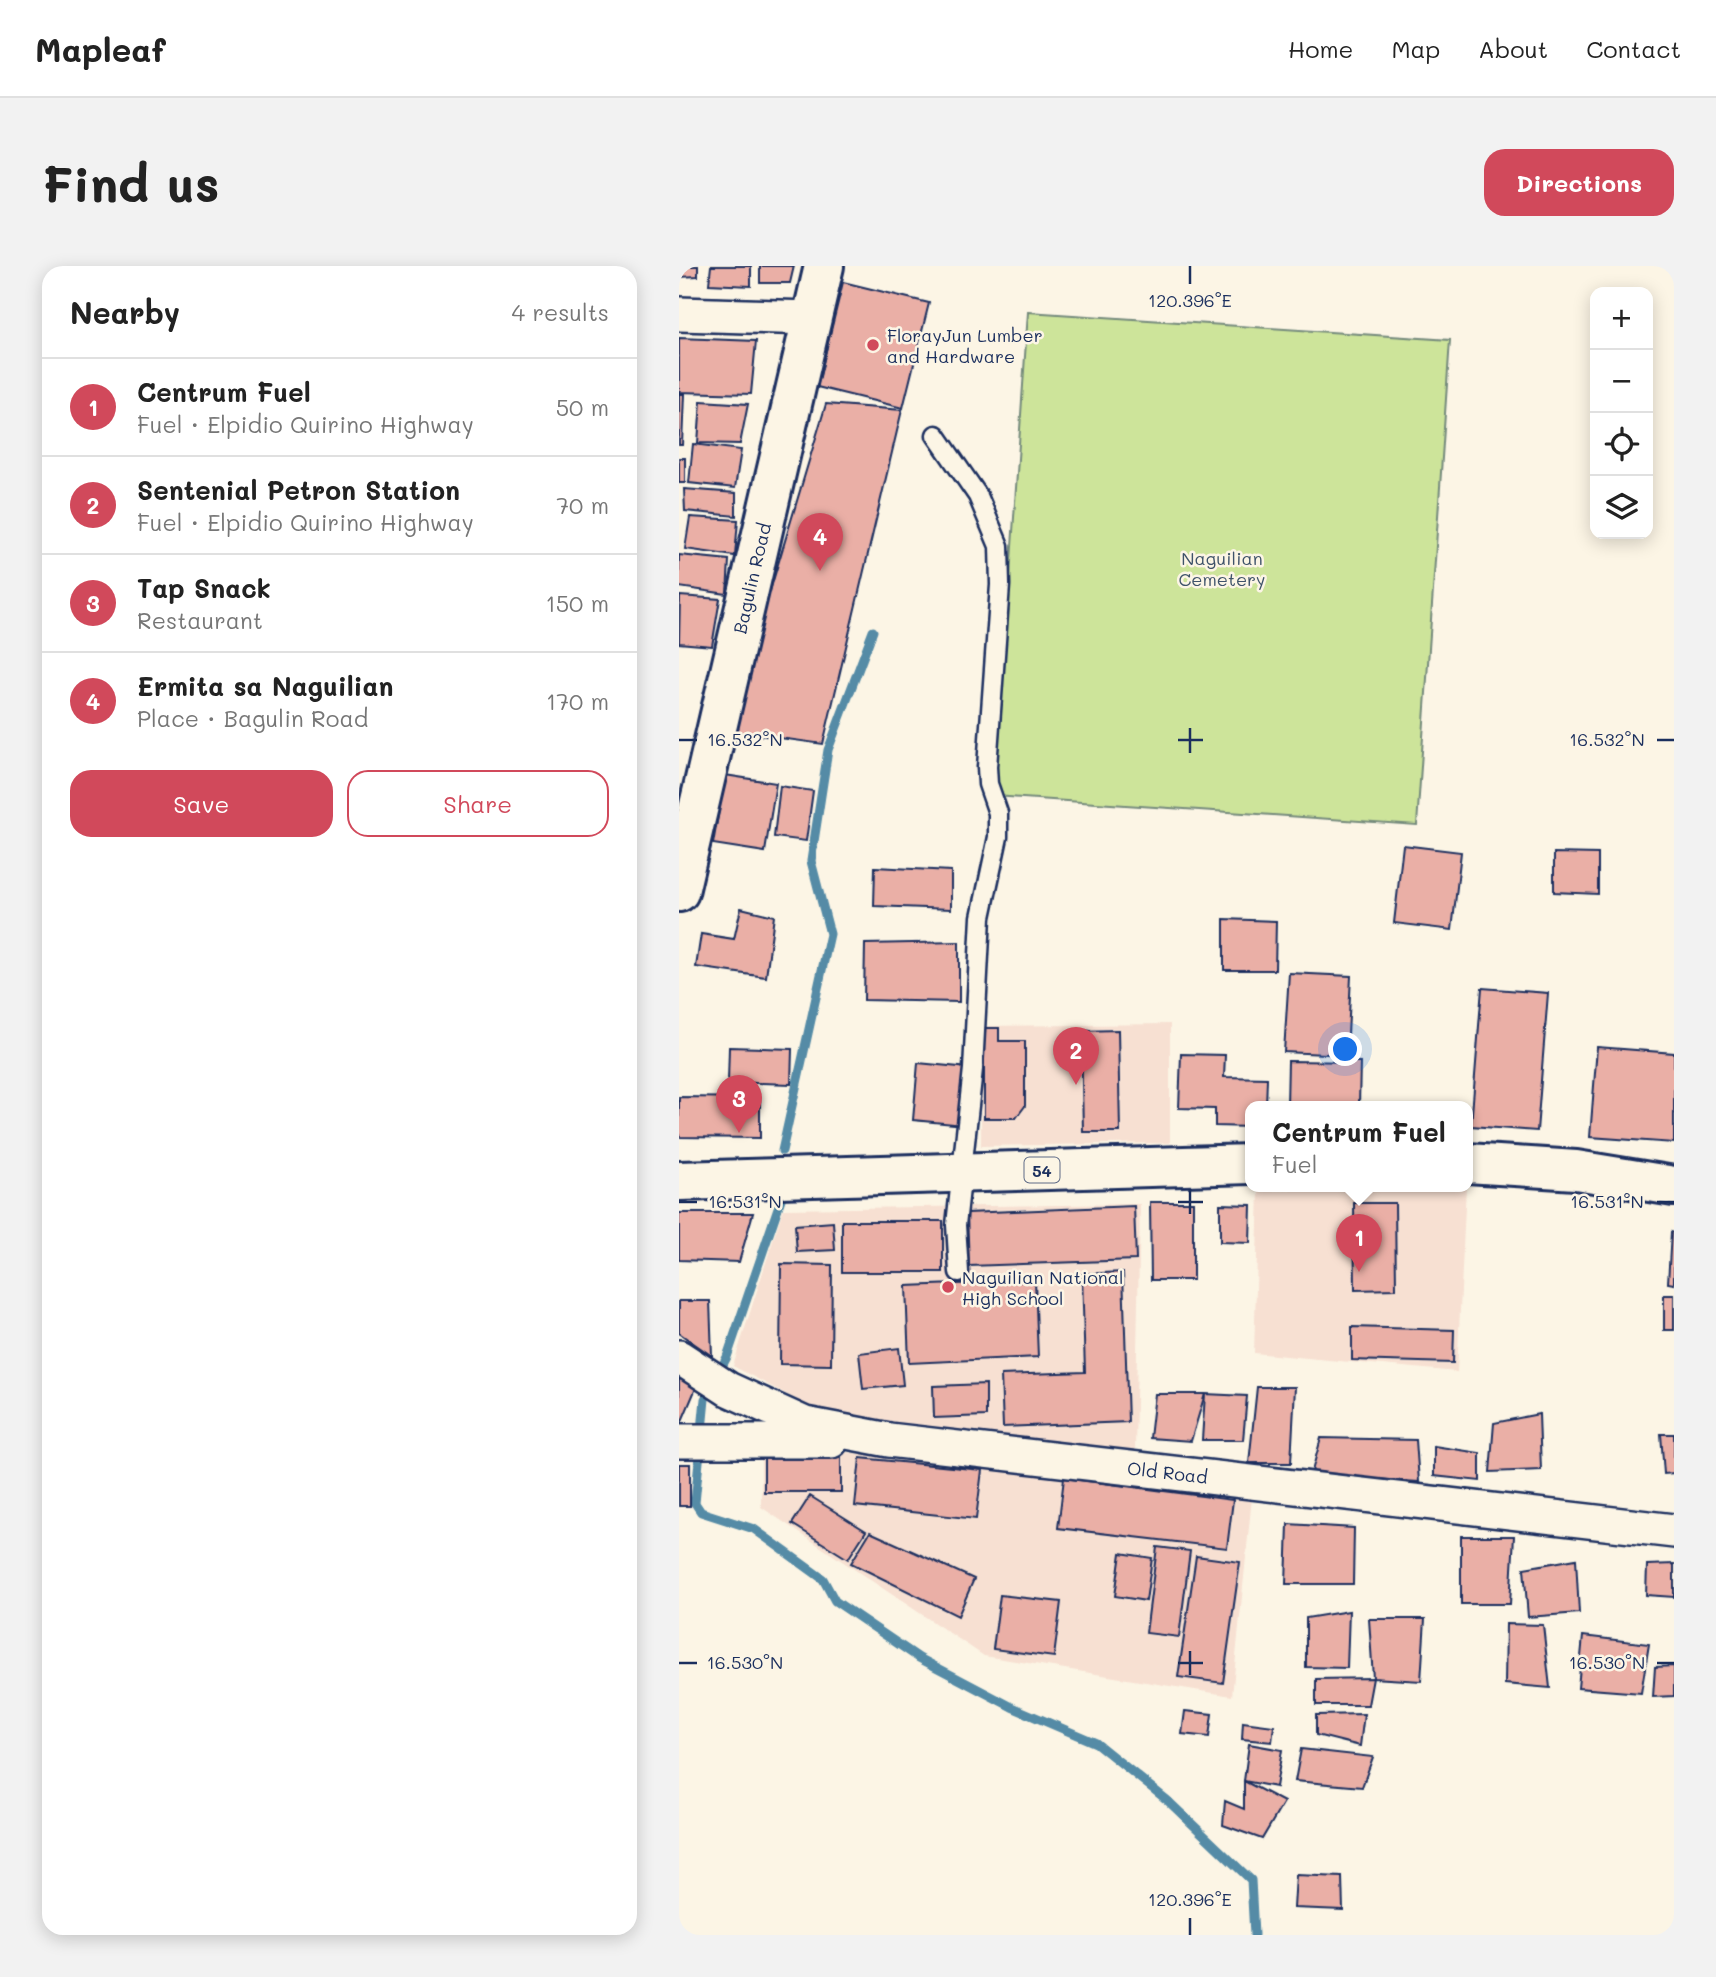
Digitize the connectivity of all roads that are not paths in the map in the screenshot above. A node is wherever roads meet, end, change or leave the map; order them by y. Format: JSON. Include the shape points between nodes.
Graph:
{"nodes":[{"id":1,"x":824,"y":266,"type":"edge"},
{"id":2,"x":679,"y":314,"type":"edge"},
{"id":3,"x":811,"y":318,"type":"junction"},
{"id":4,"x":936,"y":435,"type":"dead end"},
{"id":5,"x":679,"y":892,"type":"edge"},
{"id":6,"x":1473,"y":1163,"type":"edge"},
{"id":7,"x":1245,"y":1164,"type":"edge"},
{"id":8,"x":964,"y":1173,"type":"junction"},
{"id":9,"x":679,"y":1181,"type":"edge"},
{"id":10,"x":1674,"y":1186,"type":"edge"},
{"id":11,"x":959,"y":1272,"type":"dead end"},
{"id":12,"x":703,"y":1373,"type":"edge"},
{"id":13,"x":889,"y":1440,"type":"junction"},
{"id":14,"x":695,"y":1441,"type":"edge"},
{"id":15,"x":1674,"y":1531,"type":"edge"}],
"edges":[{"from":1,"to":3,"type":"main road","name":"Bagulin Road"},
{"from":2,"to":3,"type":"street"},
{"from":3,"to":5,"type":"main road","name":"Bagulin Road"},
{"from":4,"to":8,"type":"lane","via":[[992,523],[1000,559],[987,767],[998,813],[998,837],[981,917]]},
{"from":6,"to":10,"type":"main road","via":[[1576,1170]]},
{"from":7,"to":8,"type":"main road","number":"54"},
{"from":8,"to":9,"type":"main road","number":"54"},
{"from":8,"to":11,"type":"lane","via":[[956,1225]]},
{"from":12,"to":13,"type":"street","name":"Old Road","via":[[805,1424]]},
{"from":13,"to":14,"type":"street"},
{"from":13,"to":15,"type":"street","name":"Old Road"}]}
